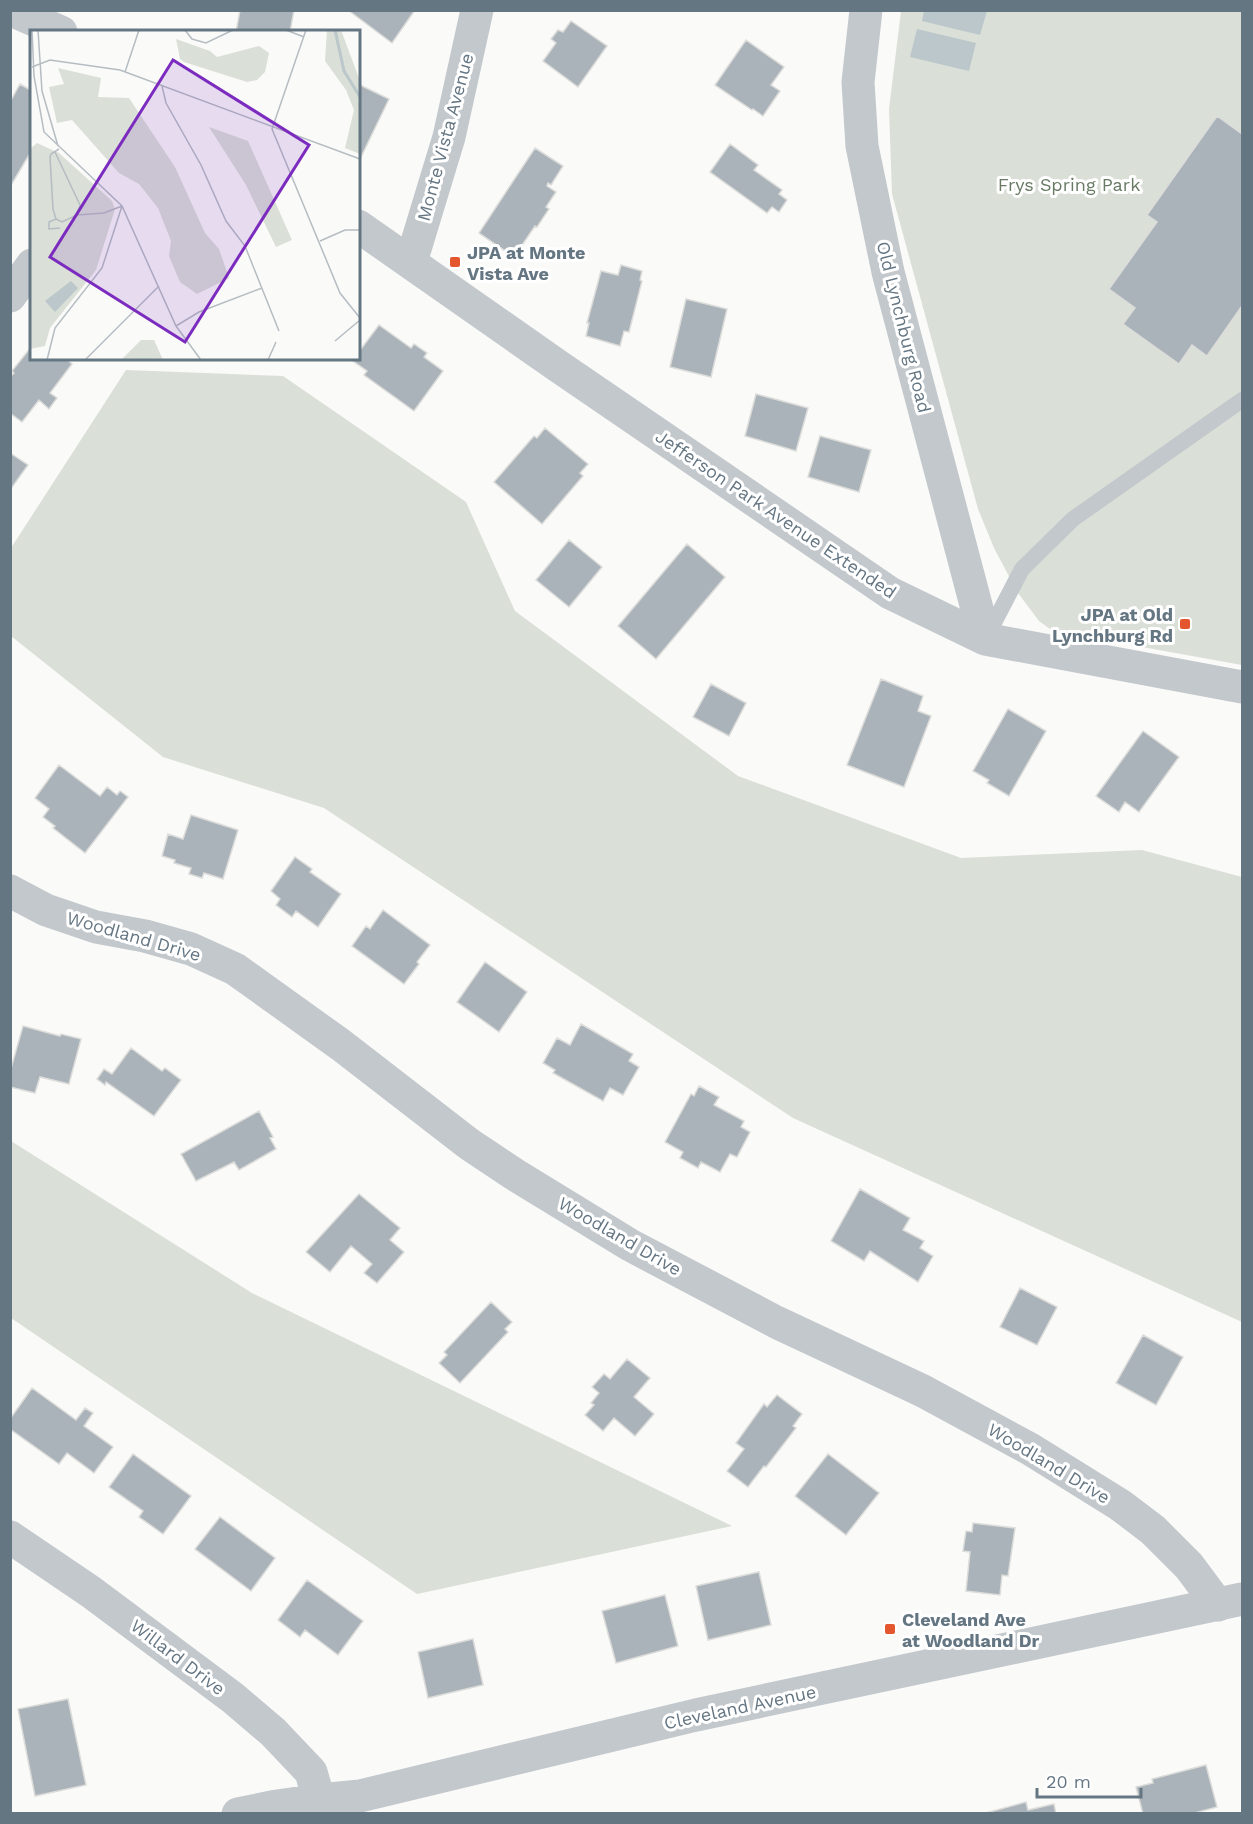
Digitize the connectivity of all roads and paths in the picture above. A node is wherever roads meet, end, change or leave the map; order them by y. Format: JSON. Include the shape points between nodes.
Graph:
{"nodes":[{"id":1,"x":11,"y":10,"type":"edge"},
{"id":2,"x":477,"y":10,"type":"edge"},
{"id":3,"x":867,"y":10,"type":"edge"},
{"id":4,"x":56,"y":30,"type":"edge"},
{"id":5,"x":360,"y":227,"type":"edge"},
{"id":6,"x":411,"y":262,"type":"junction"},
{"id":7,"x":30,"y":268,"type":"edge"},
{"id":8,"x":10,"y":296,"type":"edge"},
{"id":9,"x":1242,"y":400,"type":"edge"},
{"id":10,"x":985,"y":639,"type":"junction"},
{"id":11,"x":1242,"y":687,"type":"edge"},
{"id":12,"x":10,"y":891,"type":"edge"},
{"id":13,"x":10,"y":1537,"type":"edge"},
{"id":14,"x":1230,"y":1602,"type":"edge"},
{"id":15,"x":320,"y":1807,"type":"edge"},
{"id":16,"x":238,"y":1814,"type":"edge"}],
"edges":[{"from":1,"to":4,"type":"street"},
{"from":2,"to":6,"type":"street","name":"Monte Vista Avenue","via":[[449,137]]},
{"from":3,"to":10,"type":"street","name":"Old Lynchburg Road","via":[[858,82],[862,146],[888,272]]},
{"from":5,"to":6,"type":"street","name":"Jefferson Park Avenue Extended"},
{"from":6,"to":10,"type":"street","name":"Jefferson Park Avenue Extended","via":[[890,593]]},
{"from":7,"to":8,"type":"street"},
{"from":9,"to":10,"type":"lane","via":[[1073,519],[1022,570]]},
{"from":10,"to":11,"type":"street","name":"Jefferson Park Avenue Extended"},
{"from":12,"to":14,"type":"street","name":"Woodland Drive","via":[[46,910],[96,927],[191,949],[235,969],[514,1174],[621,1239],[776,1322],[933,1397],[1030,1449],[1153,1530]]},
{"from":13,"to":15,"type":"street","name":"Willard Drive","via":[[91,1592],[273,1732],[311,1772]]},
{"from":14,"to":15,"type":"street","name":"Cleveland Avenue","via":[[696,1715]]},
{"from":15,"to":16,"type":"street","name":"Cleveland Avenue","via":[[277,1806]]}]}
